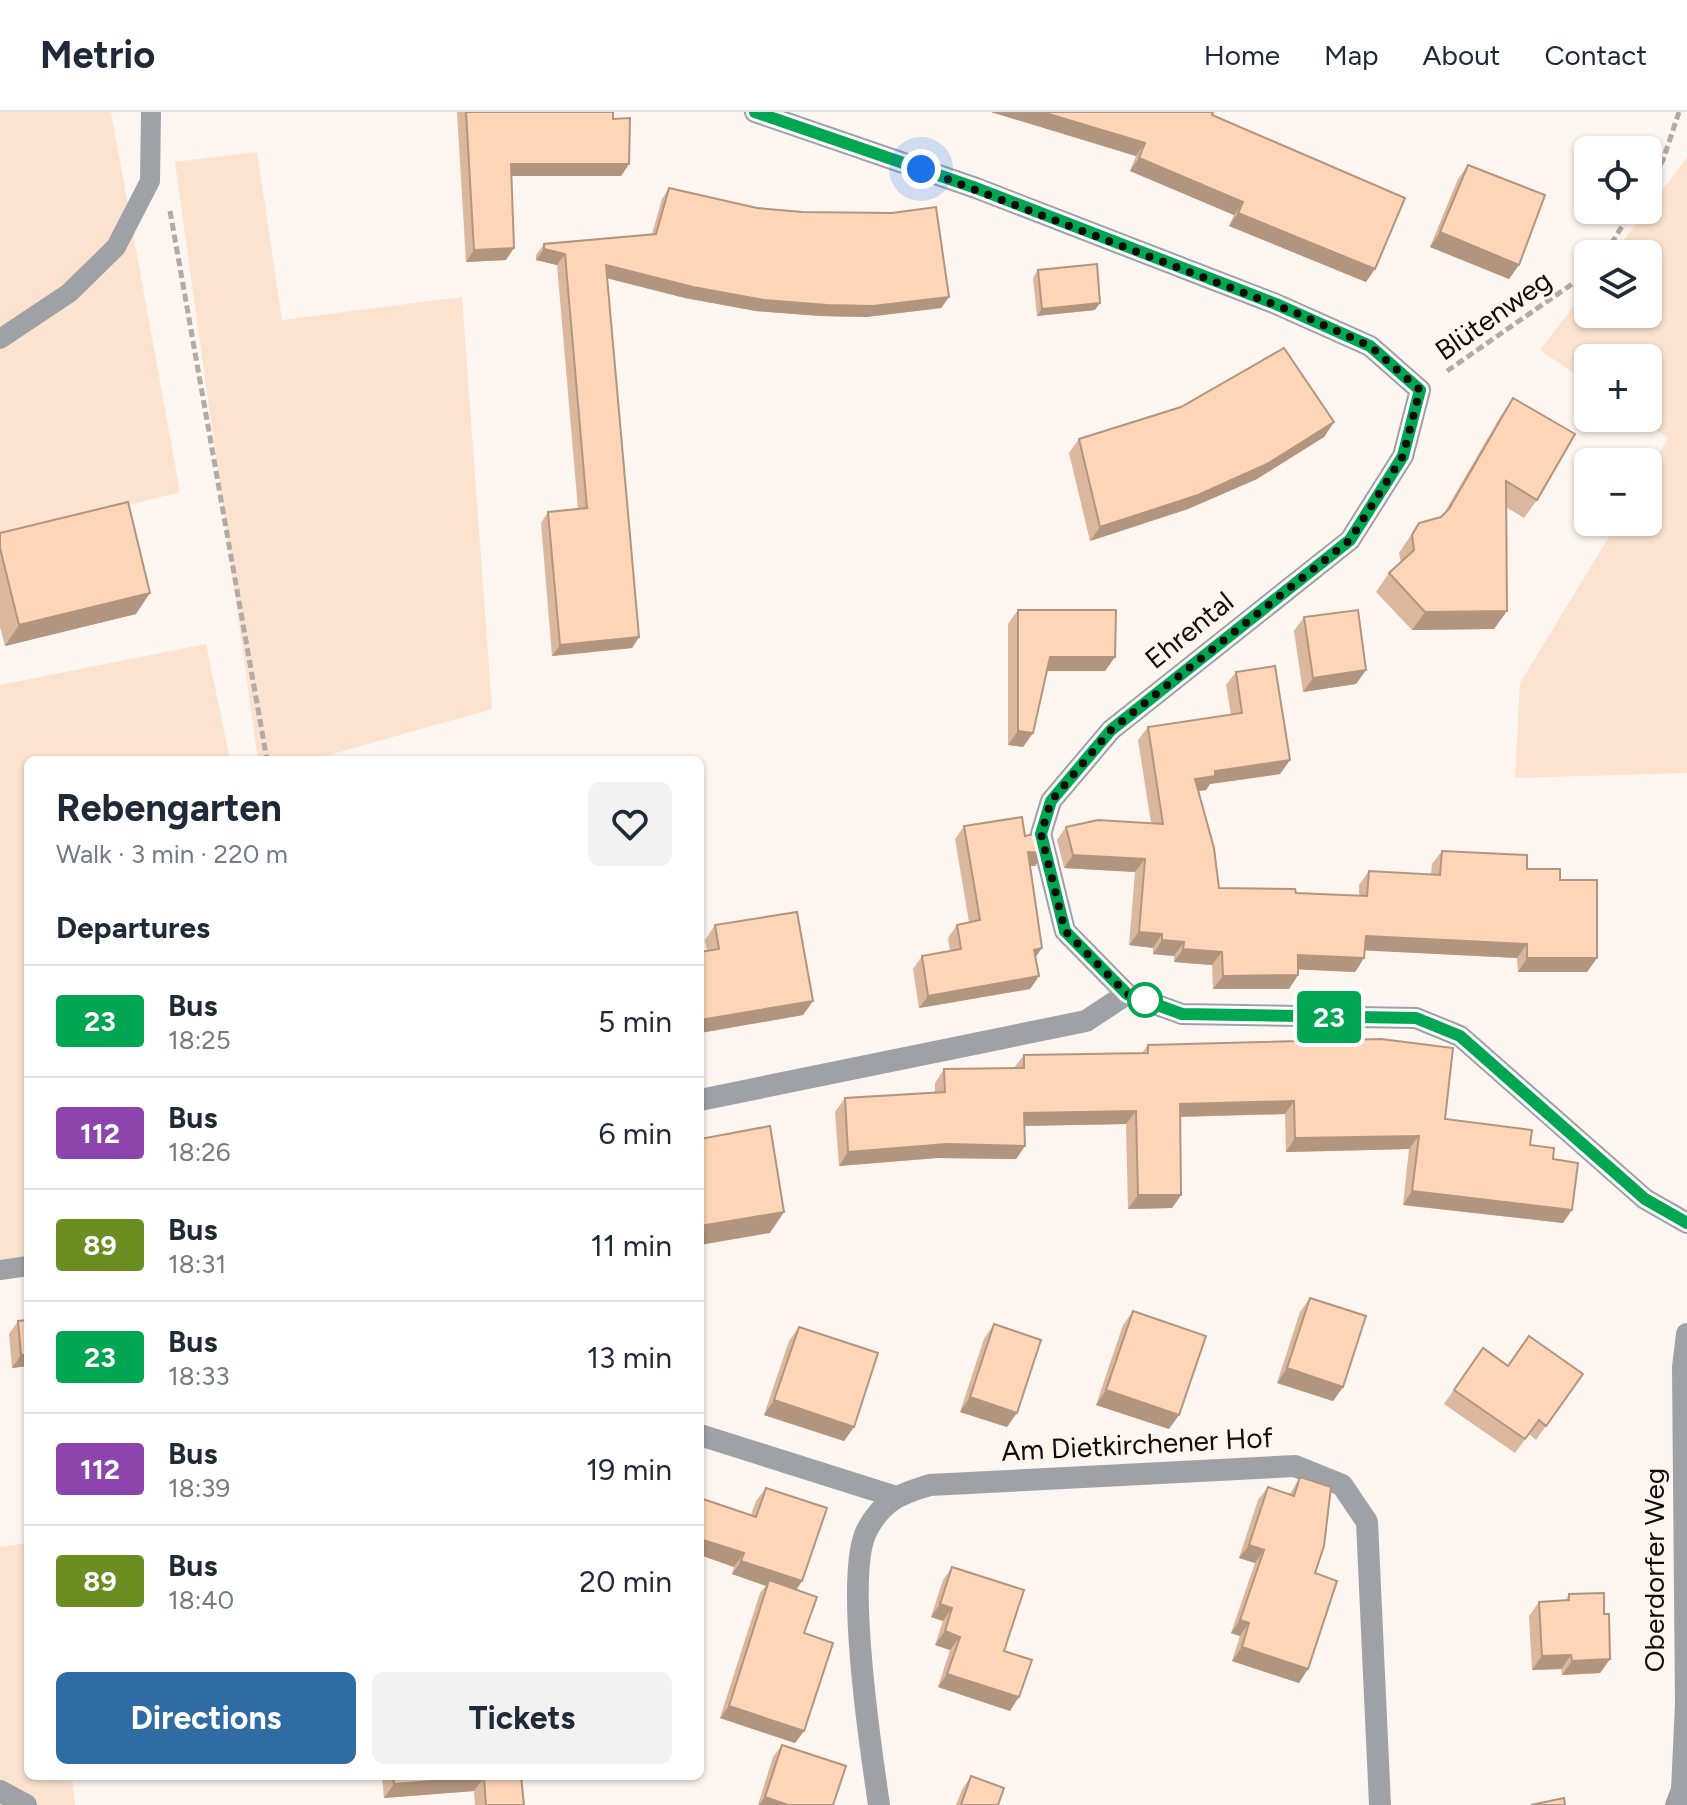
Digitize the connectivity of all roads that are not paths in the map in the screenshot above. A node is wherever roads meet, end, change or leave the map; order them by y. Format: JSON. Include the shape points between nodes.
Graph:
{"nodes":[{"id":1,"x":151,"y":112,"type":"edge"},
{"id":2,"x":755,"y":112,"type":"edge"},
{"id":3,"x":0,"y":339,"type":"edge"},
{"id":4,"x":1127,"y":994,"type":"junction"},
{"id":5,"x":704,"y":1099,"type":"edge"},
{"id":6,"x":1687,"y":1223,"type":"edge"},
{"id":7,"x":24,"y":1267,"type":"edge"},
{"id":8,"x":0,"y":1270,"type":"edge"},
{"id":9,"x":1687,"y":1334,"type":"edge"},
{"id":10,"x":704,"y":1436,"type":"edge"},
{"id":11,"x":893,"y":1496,"type":"junction"},
{"id":12,"x":1686,"y":1704,"type":"edge"},
{"id":13,"x":0,"y":1791,"type":"edge"},
{"id":14,"x":26,"y":1805,"type":"edge"},
{"id":15,"x":879,"y":1805,"type":"edge"},
{"id":16,"x":1380,"y":1805,"type":"edge"},
{"id":17,"x":1676,"y":1805,"type":"edge"}],
"edges":[{"from":1,"to":3,"type":"lane","via":[[150,181],[116,247],[69,293]]},
{"from":2,"to":4,"type":"street","name":"Ehrental","via":[[976,188],[1276,304],[1370,346],[1420,390],[1403,456],[1350,540],[1111,730],[1051,801],[1041,834],[1065,931]]},
{"from":4,"to":5,"type":"street","via":[[1086,1021]]},
{"from":4,"to":6,"type":"street","name":"Ehrental","via":[[1182,1014],[1416,1018],[1460,1036],[1645,1199]]},
{"from":7,"to":8,"type":"lane"},
{"from":9,"to":12,"type":"street","name":"Oberdorfer Weg"},
{"from":10,"to":11,"type":"street"},
{"from":11,"to":15,"type":"street","via":[[866,1531],[857,1577]]},
{"from":11,"to":16,"type":"street","name":"Am Dietkirchener Hof","via":[[930,1485],[1295,1466],[1342,1485],[1367,1522]]},
{"from":12,"to":17,"type":"street","name":"Oberdorfer Weg","via":[[1682,1790]]},
{"from":13,"to":14,"type":"street"}]}
